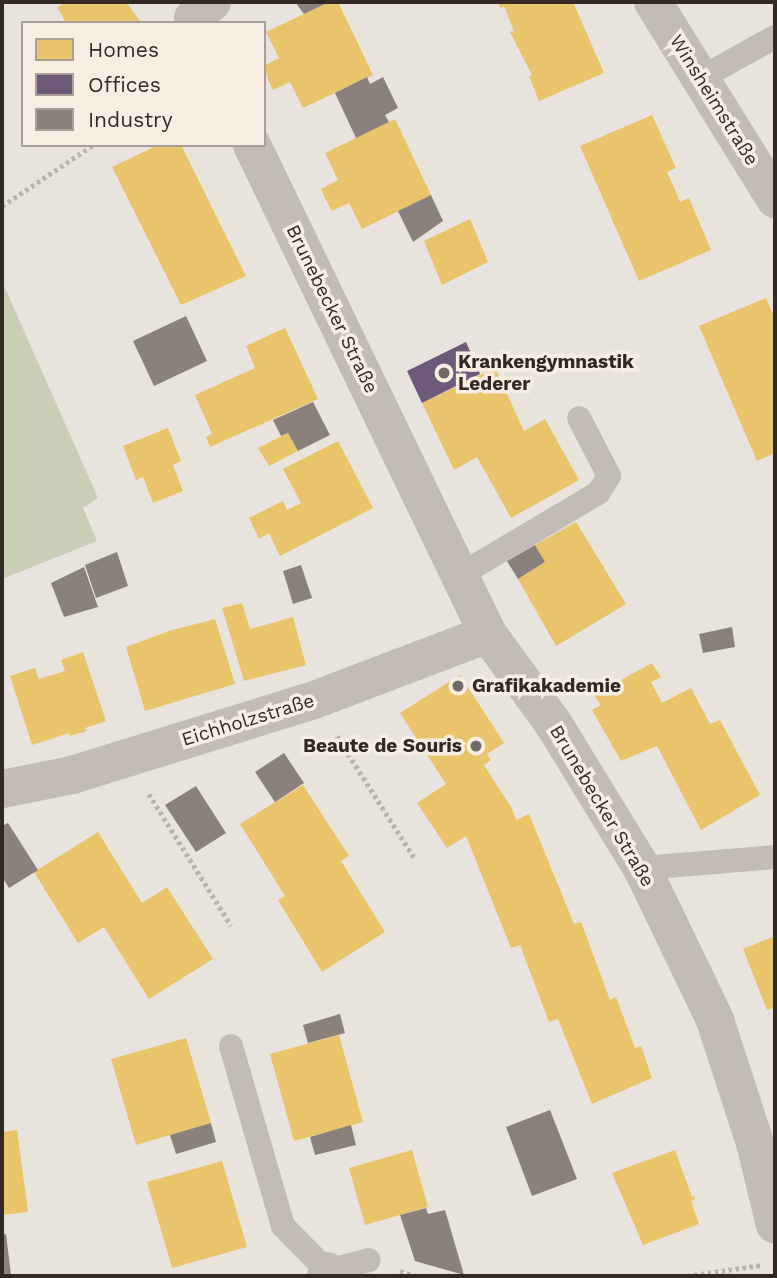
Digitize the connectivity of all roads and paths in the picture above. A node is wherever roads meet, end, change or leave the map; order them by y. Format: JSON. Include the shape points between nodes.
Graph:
{"nodes":[{"id":1,"x":653,"y":2,"type":"edge"},
{"id":2,"x":775,"y":37,"type":"edge"},
{"id":3,"x":701,"y":78,"type":"junction"},
{"id":4,"x":90,"y":147,"type":"edge"},
{"id":5,"x":253,"y":147,"type":"edge"},
{"id":6,"x":775,"y":199,"type":"edge"},
{"id":7,"x":2,"y":206,"type":"edge"},
{"id":8,"x":579,"y":418,"type":"dead end"},
{"id":9,"x":460,"y":575,"type":"junction"},
{"id":10,"x":488,"y":634,"type":"junction"},
{"id":11,"x":314,"y":700,"type":"junction"},
{"id":12,"x":126,"y":758,"type":"junction"},
{"id":13,"x":2,"y":789,"type":"edge"},
{"id":14,"x":775,"y":857,"type":"edge"},
{"id":15,"x":415,"y":859,"type":"dead end"},
{"id":16,"x":642,"y":868,"type":"junction"},
{"id":17,"x":231,"y":925,"type":"dead end"},
{"id":18,"x":231,"y":1046,"type":"dead end"},
{"id":19,"x":775,"y":1225,"type":"edge"},
{"id":20,"x":369,"y":1260,"type":"dead end"},
{"id":21,"x":763,"y":1265,"type":"dead end"},
{"id":22,"x":326,"y":1274,"type":"edge"},
{"id":23,"x":687,"y":1276,"type":"edge"}],
"edges":[{"from":1,"to":3,"type":"street","name":"Winsheimstraße"},
{"from":2,"to":3,"type":"lane"},
{"from":3,"to":6,"type":"street","name":"Winsheimstraße"},
{"from":4,"to":7,"type":"path"},
{"from":5,"to":9,"type":"street","name":"Brunebecker Straße"},
{"from":8,"to":9,"type":"lane","via":[[609,476],[598,493]]},
{"from":9,"to":10,"type":"street","name":"Brunebecker Straße"},
{"from":10,"to":11,"type":"street","name":"Eichholzstraße"},
{"from":10,"to":16,"type":"street","name":"Brunebecker Straße","via":[[553,723]]},
{"from":11,"to":12,"type":"street","name":"Eichholzstraße"},
{"from":11,"to":15,"type":"path"},
{"from":12,"to":13,"type":"street","name":"Eichholzstraße"},
{"from":12,"to":17,"type":"path"},
{"from":14,"to":16,"type":"lane"},
{"from":16,"to":19,"type":"street","name":"Brunebecker Straße","via":[[715,1020],[755,1143]]},
{"from":18,"to":22,"type":"lane","via":[[283,1226]]},
{"from":20,"to":22,"type":"lane"},
{"from":21,"to":23,"type":"path"}]}
